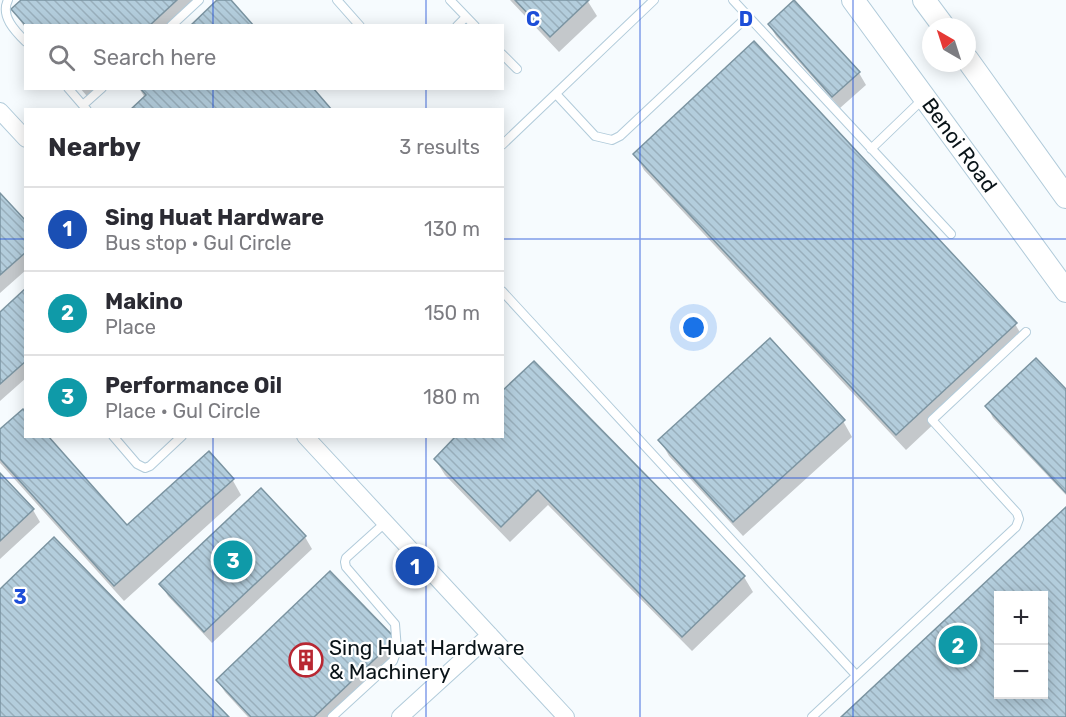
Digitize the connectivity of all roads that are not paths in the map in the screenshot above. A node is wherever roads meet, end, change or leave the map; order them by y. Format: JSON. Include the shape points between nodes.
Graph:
{"nodes":[{"id":1,"x":8,"y":0,"type":"edge"},
{"id":2,"x":199,"y":0,"type":"edge"},
{"id":3,"x":337,"y":0,"type":"edge"},
{"id":4,"x":450,"y":0,"type":"edge"},
{"id":5,"x":654,"y":0,"type":"edge"},
{"id":6,"x":733,"y":0,"type":"edge"},
{"id":7,"x":854,"y":0,"type":"edge"},
{"id":8,"x":924,"y":0,"type":"edge"},
{"id":9,"x":748,"y":16,"type":"junction"},
{"id":10,"x":466,"y":17,"type":"junction"},
{"id":11,"x":937,"y":18,"type":"edge"},
{"id":12,"x":173,"y":24,"type":"edge"},
{"id":13,"x":358,"y":24,"type":"edge"},
{"id":14,"x":459,"y":24,"type":"edge"},
{"id":15,"x":473,"y":24,"type":"edge"},
{"id":16,"x":24,"y":40,"type":"edge"},
{"id":17,"x":504,"y":56,"type":"edge"},
{"id":18,"x":517,"y":69,"type":"dead end"},
{"id":19,"x":976,"y":72,"type":"edge"},
{"id":20,"x":70,"y":90,"type":"edge"},
{"id":21,"x":100,"y":90,"type":"edge"},
{"id":22,"x":556,"y":94,"type":"junction"},
{"id":23,"x":925,"y":98,"type":"junction"},
{"id":24,"x":85,"y":107,"type":"edge"},
{"id":25,"x":0,"y":111,"type":"edge"},
{"id":26,"x":24,"y":137,"type":"edge"},
{"id":27,"x":504,"y":143,"type":"edge"},
{"id":28,"x":871,"y":148,"type":"junction"},
{"id":29,"x":1066,"y":197,"type":"edge"},
{"id":30,"x":951,"y":234,"type":"dead end"},
{"id":31,"x":1066,"y":291,"type":"edge"},
{"id":32,"x":504,"y":293,"type":"edge"},
{"id":33,"x":1026,"y":332,"type":"dead end"},
{"id":34,"x":115,"y":438,"type":"edge"},
{"id":35,"x":180,"y":438,"type":"edge"},
{"id":36,"x":307,"y":438,"type":"edge"},
{"id":37,"x":386,"y":522,"type":"junction"},
{"id":38,"x":490,"y":635,"type":"junction"},
{"id":39,"x":856,"y":675,"type":"junction"},
{"id":40,"x":332,"y":717,"type":"edge"},
{"id":41,"x":400,"y":717,"type":"edge"},
{"id":42,"x":566,"y":717,"type":"edge"},
{"id":43,"x":812,"y":717,"type":"edge"}],
"edges":[{"from":1,"to":16,"type":"lane","via":[[4,17]]},
{"from":2,"to":12,"type":"lane"},
{"from":3,"to":13,"type":"lane"},
{"from":4,"to":10,"type":"lane"},
{"from":5,"to":22,"type":"lane"},
{"from":6,"to":9,"type":"lane"},
{"from":7,"to":23,"type":"main road","name":"Benoi Road"},
{"from":8,"to":11,"type":"main road"},
{"from":9,"to":22,"type":"lane","via":[[612,140],[595,135]]},
{"from":9,"to":28,"type":"lane"},
{"from":10,"to":14,"type":"lane"},
{"from":10,"to":15,"type":"lane"},
{"from":17,"to":18,"type":"lane"},
{"from":19,"to":29,"type":"main road"},
{"from":20,"to":24,"type":"lane"},
{"from":21,"to":24,"type":"lane"},
{"from":22,"to":27,"type":"lane"},
{"from":23,"to":28,"type":"lane"},
{"from":23,"to":31,"type":"main road","name":"Benoi Road"},
{"from":25,"to":26,"type":"street"},
{"from":28,"to":30,"type":"lane"},
{"from":32,"to":39,"type":"lane"},
{"from":33,"to":39,"type":"lane","via":[[932,420],[1013,507],[1019,519],[1016,526]]},
{"from":34,"to":35,"type":"lane","via":[[145,468]]},
{"from":36,"to":37,"type":"street"},
{"from":37,"to":38,"type":"street"},
{"from":37,"to":40,"type":"lane","via":[[345,562],[395,624],[397,650],[393,661]]},
{"from":38,"to":41,"type":"street"},
{"from":38,"to":42,"type":"street"},
{"from":39,"to":43,"type":"lane"}]}
